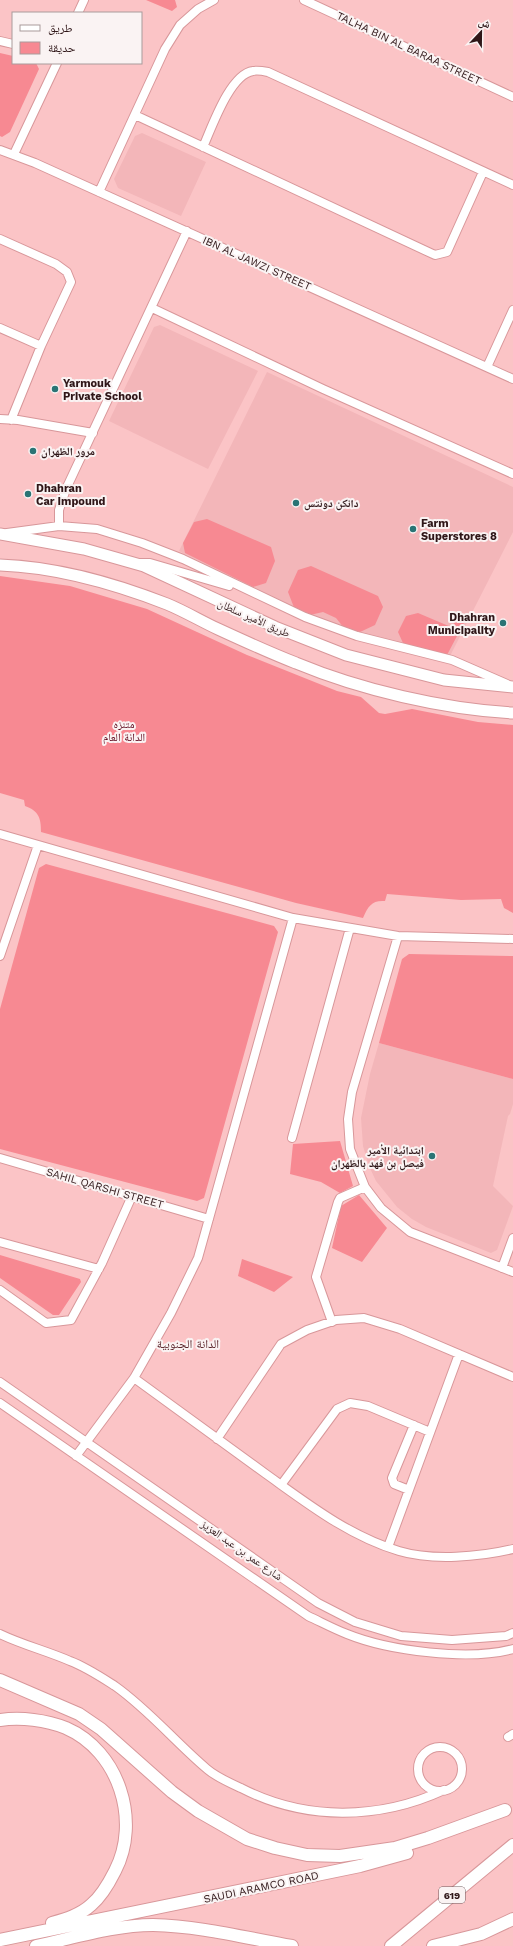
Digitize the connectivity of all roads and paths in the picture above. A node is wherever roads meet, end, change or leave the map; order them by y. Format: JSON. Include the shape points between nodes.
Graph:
{"nodes":[{"id":1,"x":84,"y":0,"type":"edge"},
{"id":2,"x":214,"y":0,"type":"edge"},
{"id":3,"x":304,"y":0,"type":"edge"},
{"id":4,"x":78,"y":12,"type":"edge"},
{"id":5,"x":0,"y":41,"type":"edge"},
{"id":6,"x":12,"y":44,"type":"edge"},
{"id":7,"x":57,"y":64,"type":"edge"},
{"id":8,"x":513,"y":97,"type":"edge"},
{"id":9,"x":135,"y":115,"type":"junction"},
{"id":10,"x":203,"y":147,"type":"junction"},
{"id":11,"x":0,"y":150,"type":"edge"},
{"id":12,"x":14,"y":154,"type":"junction"},
{"id":13,"x":483,"y":172,"type":"junction"},
{"id":14,"x":513,"y":185,"type":"edge"},
{"id":15,"x":99,"y":192,"type":"junction"},
{"id":16,"x":186,"y":231,"type":"junction"},
{"id":17,"x":0,"y":239,"type":"edge"},
{"id":18,"x":152,"y":308,"type":"junction"},
{"id":19,"x":513,"y":310,"type":"edge"},
{"id":20,"x":0,"y":328,"type":"edge"},
{"id":21,"x":41,"y":346,"type":"junction"},
{"id":22,"x":487,"y":367,"type":"junction"},
{"id":23,"x":513,"y":379,"type":"edge"},
{"id":24,"x":0,"y":419,"type":"edge"},
{"id":25,"x":12,"y":420,"type":"junction"},
{"id":26,"x":93,"y":433,"type":"junction"},
{"id":27,"x":513,"y":474,"type":"edge"},
{"id":28,"x":59,"y":526,"type":"junction"},
{"id":29,"x":1,"y":534,"type":"edge"},
{"id":30,"x":132,"y":562,"type":"junction"},
{"id":31,"x":0,"y":565,"type":"edge"},
{"id":32,"x":253,"y":594,"type":"junction"},
{"id":33,"x":512,"y":686,"type":"edge"},
{"id":34,"x":513,"y":713,"type":"edge"},
{"id":35,"x":0,"y":834,"type":"edge"},
{"id":36,"x":38,"y":845,"type":"junction"},
{"id":37,"x":294,"y":918,"type":"junction"},
{"id":38,"x":0,"y":928,"type":"edge"},
{"id":39,"x":350,"y":928,"type":"junction"},
{"id":40,"x":9,"y":930,"type":"junction"},
{"id":41,"x":398,"y":936,"type":"junction"},
{"id":42,"x":513,"y":939,"type":"edge"},
{"id":43,"x":0,"y":956,"type":"edge"},
{"id":44,"x":292,"y":1138,"type":"dead end"},
{"id":45,"x":0,"y":1158,"type":"edge"},
{"id":46,"x":365,"y":1187,"type":"junction"},
{"id":47,"x":132,"y":1196,"type":"junction"},
{"id":48,"x":209,"y":1219,"type":"junction"},
{"id":49,"x":513,"y":1238,"type":"edge"},
{"id":50,"x":0,"y":1242,"type":"edge"},
{"id":51,"x":502,"y":1268,"type":"junction"},
{"id":52,"x":99,"y":1269,"type":"junction"},
{"id":53,"x":513,"y":1272,"type":"edge"},
{"id":54,"x":0,"y":1290,"type":"edge"},
{"id":55,"x":332,"y":1322,"type":"junction"},
{"id":56,"x":459,"y":1354,"type":"junction"},
{"id":57,"x":513,"y":1377,"type":"edge"},
{"id":58,"x":134,"y":1378,"type":"junction"},
{"id":59,"x":0,"y":1382,"type":"edge"},
{"id":60,"x":0,"y":1403,"type":"edge"},
{"id":61,"x":414,"y":1425,"type":"junction"},
{"id":62,"x":430,"y":1432,"type":"junction"},
{"id":63,"x":216,"y":1438,"type":"junction"},
{"id":64,"x":87,"y":1442,"type":"junction"},
{"id":65,"x":76,"y":1456,"type":"junction"},
{"id":66,"x":281,"y":1485,"type":"junction"},
{"id":67,"x":409,"y":1490,"type":"junction"},
{"id":68,"x":388,"y":1547,"type":"junction"},
{"id":69,"x":513,"y":1549,"type":"edge"},
{"id":70,"x":513,"y":1633,"type":"edge"},
{"id":71,"x":0,"y":1634,"type":"edge"},
{"id":72,"x":513,"y":1649,"type":"edge"},
{"id":73,"x":0,"y":1680,"type":"edge"},
{"id":74,"x":0,"y":1720,"type":"edge"},
{"id":75,"x":426,"y":1785,"type":"junction"},
{"id":76,"x":444,"y":1790,"type":"junction"},
{"id":77,"x":416,"y":1802,"type":"junction"},
{"id":78,"x":509,"y":1807,"type":"edge"},
{"id":79,"x":513,"y":1845,"type":"edge"},
{"id":80,"x":513,"y":1919,"type":"edge"},
{"id":81,"x":16,"y":1937,"type":"junction"},
{"id":82,"x":0,"y":1940,"type":"edge"},
{"id":83,"x":36,"y":1946,"type":"edge"},
{"id":84,"x":292,"y":1946,"type":"edge"},
{"id":85,"x":391,"y":1946,"type":"edge"},
{"id":86,"x":433,"y":1946,"type":"edge"}],
"edges":[{"from":1,"to":4,"type":"street"},
{"from":2,"to":9,"type":"street","via":[[198,9],[180,25],[165,49]]},
{"from":3,"to":8,"type":"street","name":"TALHA BIN AL BARAA STREET"},
{"from":5,"to":6,"type":"street"},
{"from":7,"to":12,"type":"street"},
{"from":9,"to":10,"type":"street"},
{"from":9,"to":15,"type":"street"},
{"from":10,"to":13,"type":"street","via":[[231,87],[241,76],[252,70],[275,75]]},
{"from":10,"to":13,"type":"street","via":[[436,255],[447,252]]},
{"from":11,"to":12,"type":"street","name":"IBN AL JAWZI STREET"},
{"from":12,"to":15,"type":"street","name":"IBN AL JAWZI STREET"},
{"from":13,"to":14,"type":"street"},
{"from":15,"to":16,"type":"street","name":"IBN AL JAWZI STREET"},
{"from":16,"to":18,"type":"street"},
{"from":16,"to":22,"type":"street","name":"IBN AL JAWZI STREET"},
{"from":17,"to":21,"type":"street","via":[[56,264],[67,272],[72,282]]},
{"from":18,"to":26,"type":"street"},
{"from":18,"to":27,"type":"street","via":[[316,386]]},
{"from":19,"to":22,"type":"street"},
{"from":20,"to":21,"type":"street"},
{"from":21,"to":25,"type":"street"},
{"from":22,"to":23,"type":"street","name":"IBN AL JAWZI STREET"},
{"from":24,"to":25,"type":"street"},
{"from":25,"to":26,"type":"street"},
{"from":26,"to":28,"type":"street","via":[[66,489],[59,510]]},
{"from":28,"to":29,"type":"street"},
{"from":28,"to":32,"type":"street","via":[[97,529],[142,543],[183,559]]},
{"from":29,"to":30,"type":"main road","name":"طريق الأمير سلطان","via":[[84,549]]},
{"from":30,"to":32,"type":"street","via":[[150,563]]},
{"from":30,"to":33,"type":"main road","name":"طريق الأمير سلطان","via":[[275,628],[346,655],[444,680]]},
{"from":31,"to":34,"type":"main road","via":[[64,572],[106,582],[168,605],[246,642],[329,676],[417,700],[482,711]]},
{"from":32,"to":33,"type":"street","via":[[339,630],[452,660]]},
{"from":35,"to":36,"type":"street"},
{"from":36,"to":37,"type":"street"},
{"from":36,"to":40,"type":"street"},
{"from":37,"to":39,"type":"street"},
{"from":37,"to":48,"type":"street"},
{"from":38,"to":40,"type":"street"},
{"from":39,"to":41,"type":"street"},
{"from":39,"to":44,"type":"street"},
{"from":40,"to":43,"type":"street"},
{"from":41,"to":42,"type":"street"},
{"from":41,"to":46,"type":"street","via":[[351,1099],[348,1119],[350,1149]]},
{"from":45,"to":47,"type":"street","name":"SAHIL QARSHI STREET"},
{"from":46,"to":51,"type":"street","via":[[382,1208],[410,1232]]},
{"from":46,"to":55,"type":"street","via":[[340,1198],[316,1277]]},
{"from":47,"to":48,"type":"street","name":"SAHIL QARSHI STREET"},
{"from":47,"to":52,"type":"street"},
{"from":48,"to":58,"type":"street","via":[[198,1258],[171,1313]]},
{"from":49,"to":51,"type":"street"},
{"from":50,"to":52,"type":"street"},
{"from":51,"to":53,"type":"street"},
{"from":52,"to":54,"type":"street","via":[[71,1320],[46,1323]]},
{"from":55,"to":56,"type":"street","via":[[364,1318],[400,1329]]},
{"from":55,"to":63,"type":"street","via":[[307,1330],[281,1344]]},
{"from":56,"to":57,"type":"street"},
{"from":56,"to":62,"type":"street"},
{"from":58,"to":63,"type":"street"},
{"from":58,"to":64,"type":"street"},
{"from":59,"to":64,"type":"street","name":"شارع عمر بن عبد العزيز"},
{"from":60,"to":65,"type":"street"},
{"from":61,"to":62,"type":"street"},
{"from":61,"to":66,"type":"street","via":[[368,1406],[350,1403],[337,1409]]},
{"from":61,"to":67,"type":"street","via":[[392,1478],[394,1484]]},
{"from":62,"to":67,"type":"street"},
{"from":63,"to":66,"type":"street"},
{"from":64,"to":65,"type":"street"},
{"from":64,"to":70,"type":"street","name":"شارع عمر بن عبد العزيز","via":[[318,1603],[355,1622],[401,1636],[452,1640],[506,1636]]},
{"from":65,"to":72,"type":"street","via":[[308,1616],[348,1635],[396,1648],[453,1654],[502,1652]]},
{"from":66,"to":68,"type":"street","via":[[329,1519]]},
{"from":67,"to":68,"type":"street"},
{"from":68,"to":69,"type":"street","via":[[399,1552],[425,1556],[470,1555]]},
{"from":71,"to":77,"type":"street","via":[[70,1660],[114,1685],[136,1701],[208,1770],[254,1795],[298,1809],[326,1812],[383,1810]]},
{"from":73,"to":78,"type":"highway","via":[[79,1714],[101,1729],[154,1777],[198,1811],[247,1839],[275,1848],[307,1855],[340,1856],[394,1848]]},
{"from":74,"to":81,"type":"highway","via":[[12,1718],[44,1722],[67,1729],[88,1742],[104,1760],[118,1783],[125,1802],[127,1826],[125,1848],[117,1867],[108,1886],[91,1905],[77,1914]]},
{"from":75,"to":76,"type":"street","via":[[434,1790]]},
{"from":75,"to":76,"type":"street","via":[[418,1773],[420,1758],[431,1748],[446,1747],[458,1755],[462,1769],[457,1783]]},
{"from":75,"to":77,"type":"street"},
{"from":76,"to":77,"type":"street"},
{"from":78,"to":81,"type":"highway","name":"SAUDI ARAMCO ROAD","via":[[494,1817],[413,1851],[360,1866]]},
{"from":79,"to":85,"type":"highway","number":"619"},
{"from":80,"to":86,"type":"highway","via":[[481,1934]]},
{"from":81,"to":82,"type":"highway","name":"SAUDI ARAMCO ROAD"},
{"from":83,"to":84,"type":"highway","via":[[120,1927],[152,1925],[193,1928]]}]}
